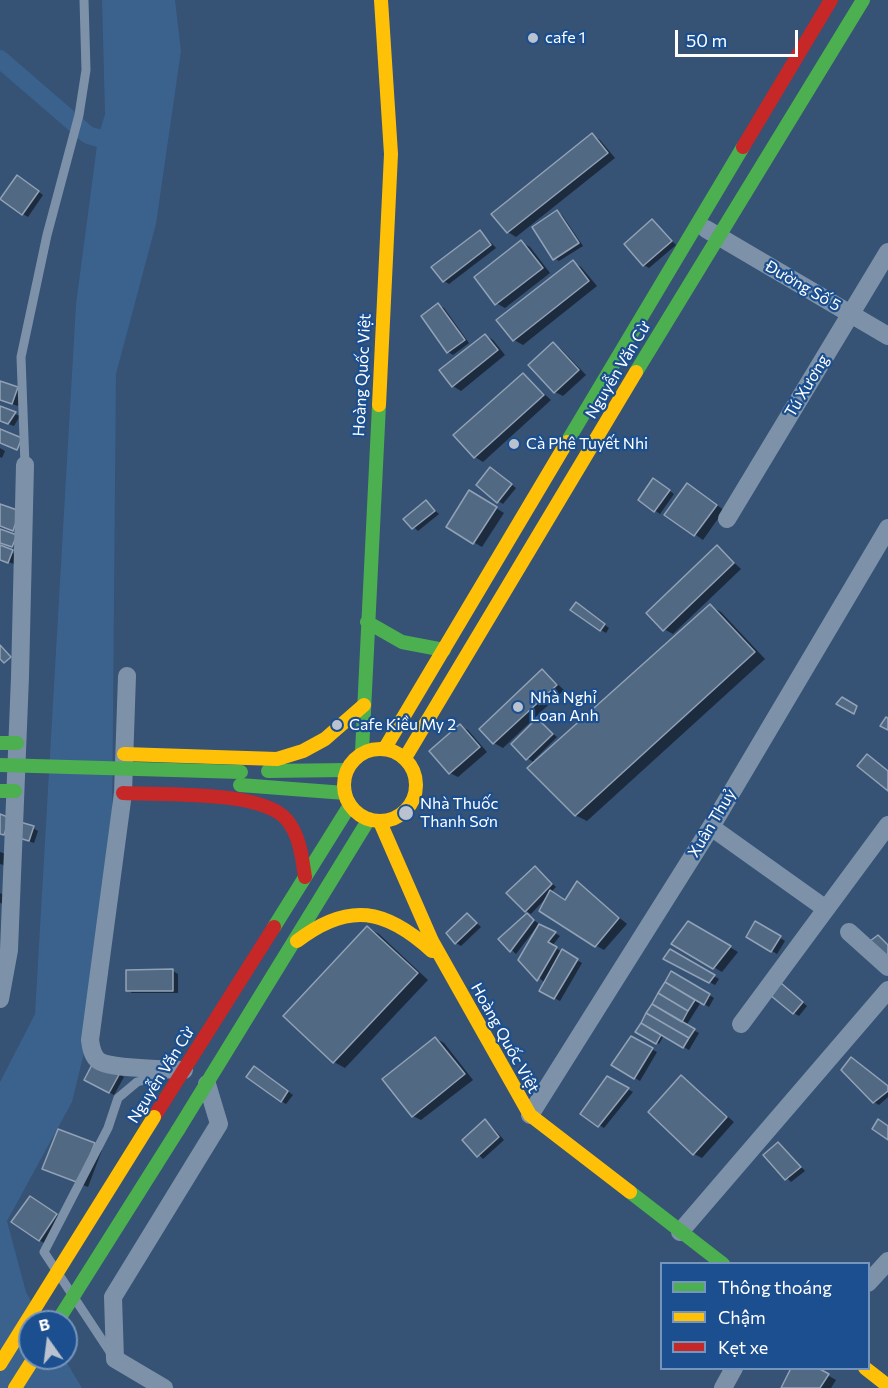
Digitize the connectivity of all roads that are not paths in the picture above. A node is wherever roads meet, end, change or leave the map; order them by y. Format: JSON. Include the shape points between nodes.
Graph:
{"nodes":[{"id":1,"x":84,"y":0,"type":"edge"},
{"id":2,"x":381,"y":0,"type":"edge"},
{"id":3,"x":831,"y":0,"type":"edge"},
{"id":4,"x":863,"y":0,"type":"edge"},
{"id":5,"x":697,"y":224,"type":"junction"},
{"id":6,"x":717,"y":236,"type":"junction"},
{"id":7,"x":888,"y":252,"type":"edge"},
{"id":8,"x":850,"y":314,"type":"junction"},
{"id":9,"x":888,"y":336,"type":"edge"},
{"id":10,"x":24,"y":465,"type":"joint"},
{"id":11,"x":727,"y":519,"type":"dead end"},
{"id":12,"x":888,"y":528,"type":"edge"},
{"id":13,"x":367,"y":622,"type":"junction"},
{"id":14,"x":444,"y":650,"type":"junction"},
{"id":15,"x":127,"y":676,"type":"dead end"},
{"id":16,"x":364,"y":705,"type":"junction"},
{"id":17,"x":8,"y":743,"type":"edge"},
{"id":18,"x":386,"y":748,"type":"junction"},
{"id":19,"x":362,"y":752,"type":"junction"},
{"id":20,"x":124,"y":754,"type":"junction"},
{"id":21,"x":405,"y":758,"type":"junction"},
{"id":22,"x":0,"y":765,"type":"edge"},
{"id":23,"x":347,"y":770,"type":"junction"},
{"id":24,"x":0,"y":778,"type":"edge"},
{"id":25,"x":239,"y":778,"type":"junction"},
{"id":26,"x":8,"y":791,"type":"edge"},
{"id":27,"x":123,"y":793,"type":"junction"},
{"id":28,"x":347,"y":799,"type":"junction"},
{"id":29,"x":374,"y":820,"type":"junction"},
{"id":30,"x":888,"y":825,"type":"edge"},
{"id":31,"x":711,"y":827,"type":"junction"},
{"id":32,"x":305,"y":877,"type":"junction"},
{"id":33,"x":826,"y":909,"type":"junction"},
{"id":34,"x":849,"y":932,"type":"dead end"},
{"id":35,"x":290,"y":947,"type":"junction"},
{"id":36,"x":444,"y":963,"type":"junction"},
{"id":37,"x":888,"y":967,"type":"edge"},
{"id":38,"x":888,"y":990,"type":"edge"},
{"id":39,"x":0,"y":999,"type":"edge"},
{"id":40,"x":741,"y":1024,"type":"dead end"},
{"id":41,"x":184,"y":1070,"type":"junction"},
{"id":42,"x":207,"y":1084,"type":"junction"},
{"id":43,"x":530,"y":1115,"type":"junction"},
{"id":44,"x":680,"y":1232,"type":"junction"},
{"id":45,"x":888,"y":1261,"type":"edge"},
{"id":46,"x":722,"y":1262,"type":"edge"},
{"id":47,"x":870,"y":1281,"type":"edge"},
{"id":48,"x":65,"y":1310,"type":"edge"},
{"id":49,"x":115,"y":1359,"type":"junction"},
{"id":50,"x":0,"y":1364,"type":"edge"},
{"id":51,"x":26,"y":1370,"type":"edge"},
{"id":52,"x":733,"y":1370,"type":"edge"},
{"id":53,"x":868,"y":1370,"type":"edge"},
{"id":54,"x":888,"y":1386,"type":"edge"},
{"id":55,"x":15,"y":1388,"type":"edge"},
{"id":56,"x":164,"y":1388,"type":"edge"},
{"id":57,"x":723,"y":1388,"type":"edge"}],
"edges":[{"from":1,"to":10,"type":"lane","via":[[86,70],[79,115],[21,357]]},
{"from":2,"to":13,"type":"main road","name":"Hoàng Quốc Việt","via":[[391,154]]},
{"from":3,"to":5,"type":"main road","name":"Nguyễn Văn Cừ"},
{"from":4,"to":6,"type":"main road","name":"Nguyễn Văn Cừ"},
{"from":5,"to":6,"type":"street","name":"Đường Số 5"},
{"from":5,"to":14,"type":"main road","name":"Nguyễn Văn Cừ"},
{"from":6,"to":8,"type":"street","name":"Đường Số 5"},
{"from":6,"to":21,"type":"main road","name":"Nguyễn Văn Cừ"},
{"from":7,"to":8,"type":"street","name":"Tú Xương"},
{"from":8,"to":9,"type":"street","name":"Đường Số 5"},
{"from":8,"to":11,"type":"street","name":"Tú Xương"},
{"from":10,"to":17,"type":"street"},
{"from":12,"to":31,"type":"street","name":"Xuân Thuỷ"},
{"from":13,"to":14,"type":"main road","via":[[402,642]]},
{"from":13,"to":16,"type":"main road","name":"Hoàng Quốc Việt"},
{"from":14,"to":18,"type":"main road","name":"Nguyễn Văn Cừ"},
{"from":15,"to":20,"type":"street"},
{"from":16,"to":19,"type":"main road","name":"Hoàng Quốc Việt"},
{"from":16,"to":20,"type":"main road","via":[[322,743],[292,756],[277,759]]},
{"from":17,"to":26,"type":"street"},
{"from":18,"to":19,"type":"main road"},
{"from":18,"to":21,"type":"main road"},
{"from":19,"to":23,"type":"main road"},
{"from":20,"to":27,"type":"street"},
{"from":21,"to":29,"type":"main road","via":[[413,769],[416,793],[403,813]]},
{"from":22,"to":25,"type":"main road","bridge":true},
{"from":23,"to":25,"type":"main road"},
{"from":23,"to":28,"type":"main road","via":[[343,781]]},
{"from":24,"to":25,"type":"main road"},
{"from":25,"to":28,"type":"main road"},
{"from":26,"to":39,"type":"street","via":[[9,950]]},
{"from":27,"to":32,"type":"main road","via":[[261,801],[282,815],[298,838]]},
{"from":27,"to":41,"type":"street","via":[[90,1040],[92,1053],[99,1061],[118,1065]]},
{"from":28,"to":29,"type":"main road"},
{"from":28,"to":32,"type":"main road","name":"Nguyễn Văn Cừ"},
{"from":29,"to":35,"type":"main road"},
{"from":29,"to":36,"type":"main road","name":"Hoàng Quốc Việt"},
{"from":30,"to":33,"type":"street"},
{"from":31,"to":33,"type":"street"},
{"from":31,"to":43,"type":"street","name":"Xuân Thuỷ"},
{"from":32,"to":41,"type":"main road","name":"Nguyễn Văn Cừ"},
{"from":33,"to":40,"type":"street"},
{"from":34,"to":37,"type":"street"},
{"from":35,"to":36,"type":"main road","via":[[308,932],[344,915],[378,915],[409,929]]},
{"from":35,"to":42,"type":"main road"},
{"from":36,"to":43,"type":"main road","name":"Hoàng Quốc Việt"},
{"from":38,"to":44,"type":"street"},
{"from":41,"to":49,"type":"lane","via":[[137,1082],[118,1098],[108,1128],[44,1252]]},
{"from":41,"to":50,"type":"main road","name":"Nguyễn Văn Cừ","bridge":true},
{"from":42,"to":48,"type":"main road","bridge":true},
{"from":42,"to":49,"type":"street","via":[[219,1124],[113,1297]]},
{"from":43,"to":44,"type":"main road","name":"Hoàng Quốc Việt"},
{"from":44,"to":46,"type":"main road","name":"Hoàng Quốc Việt"},
{"from":45,"to":47,"type":"street"},
{"from":49,"to":56,"type":"street"},
{"from":51,"to":55,"type":"main road"},
{"from":52,"to":57,"type":"street"},
{"from":53,"to":54,"type":"main road"}]}
